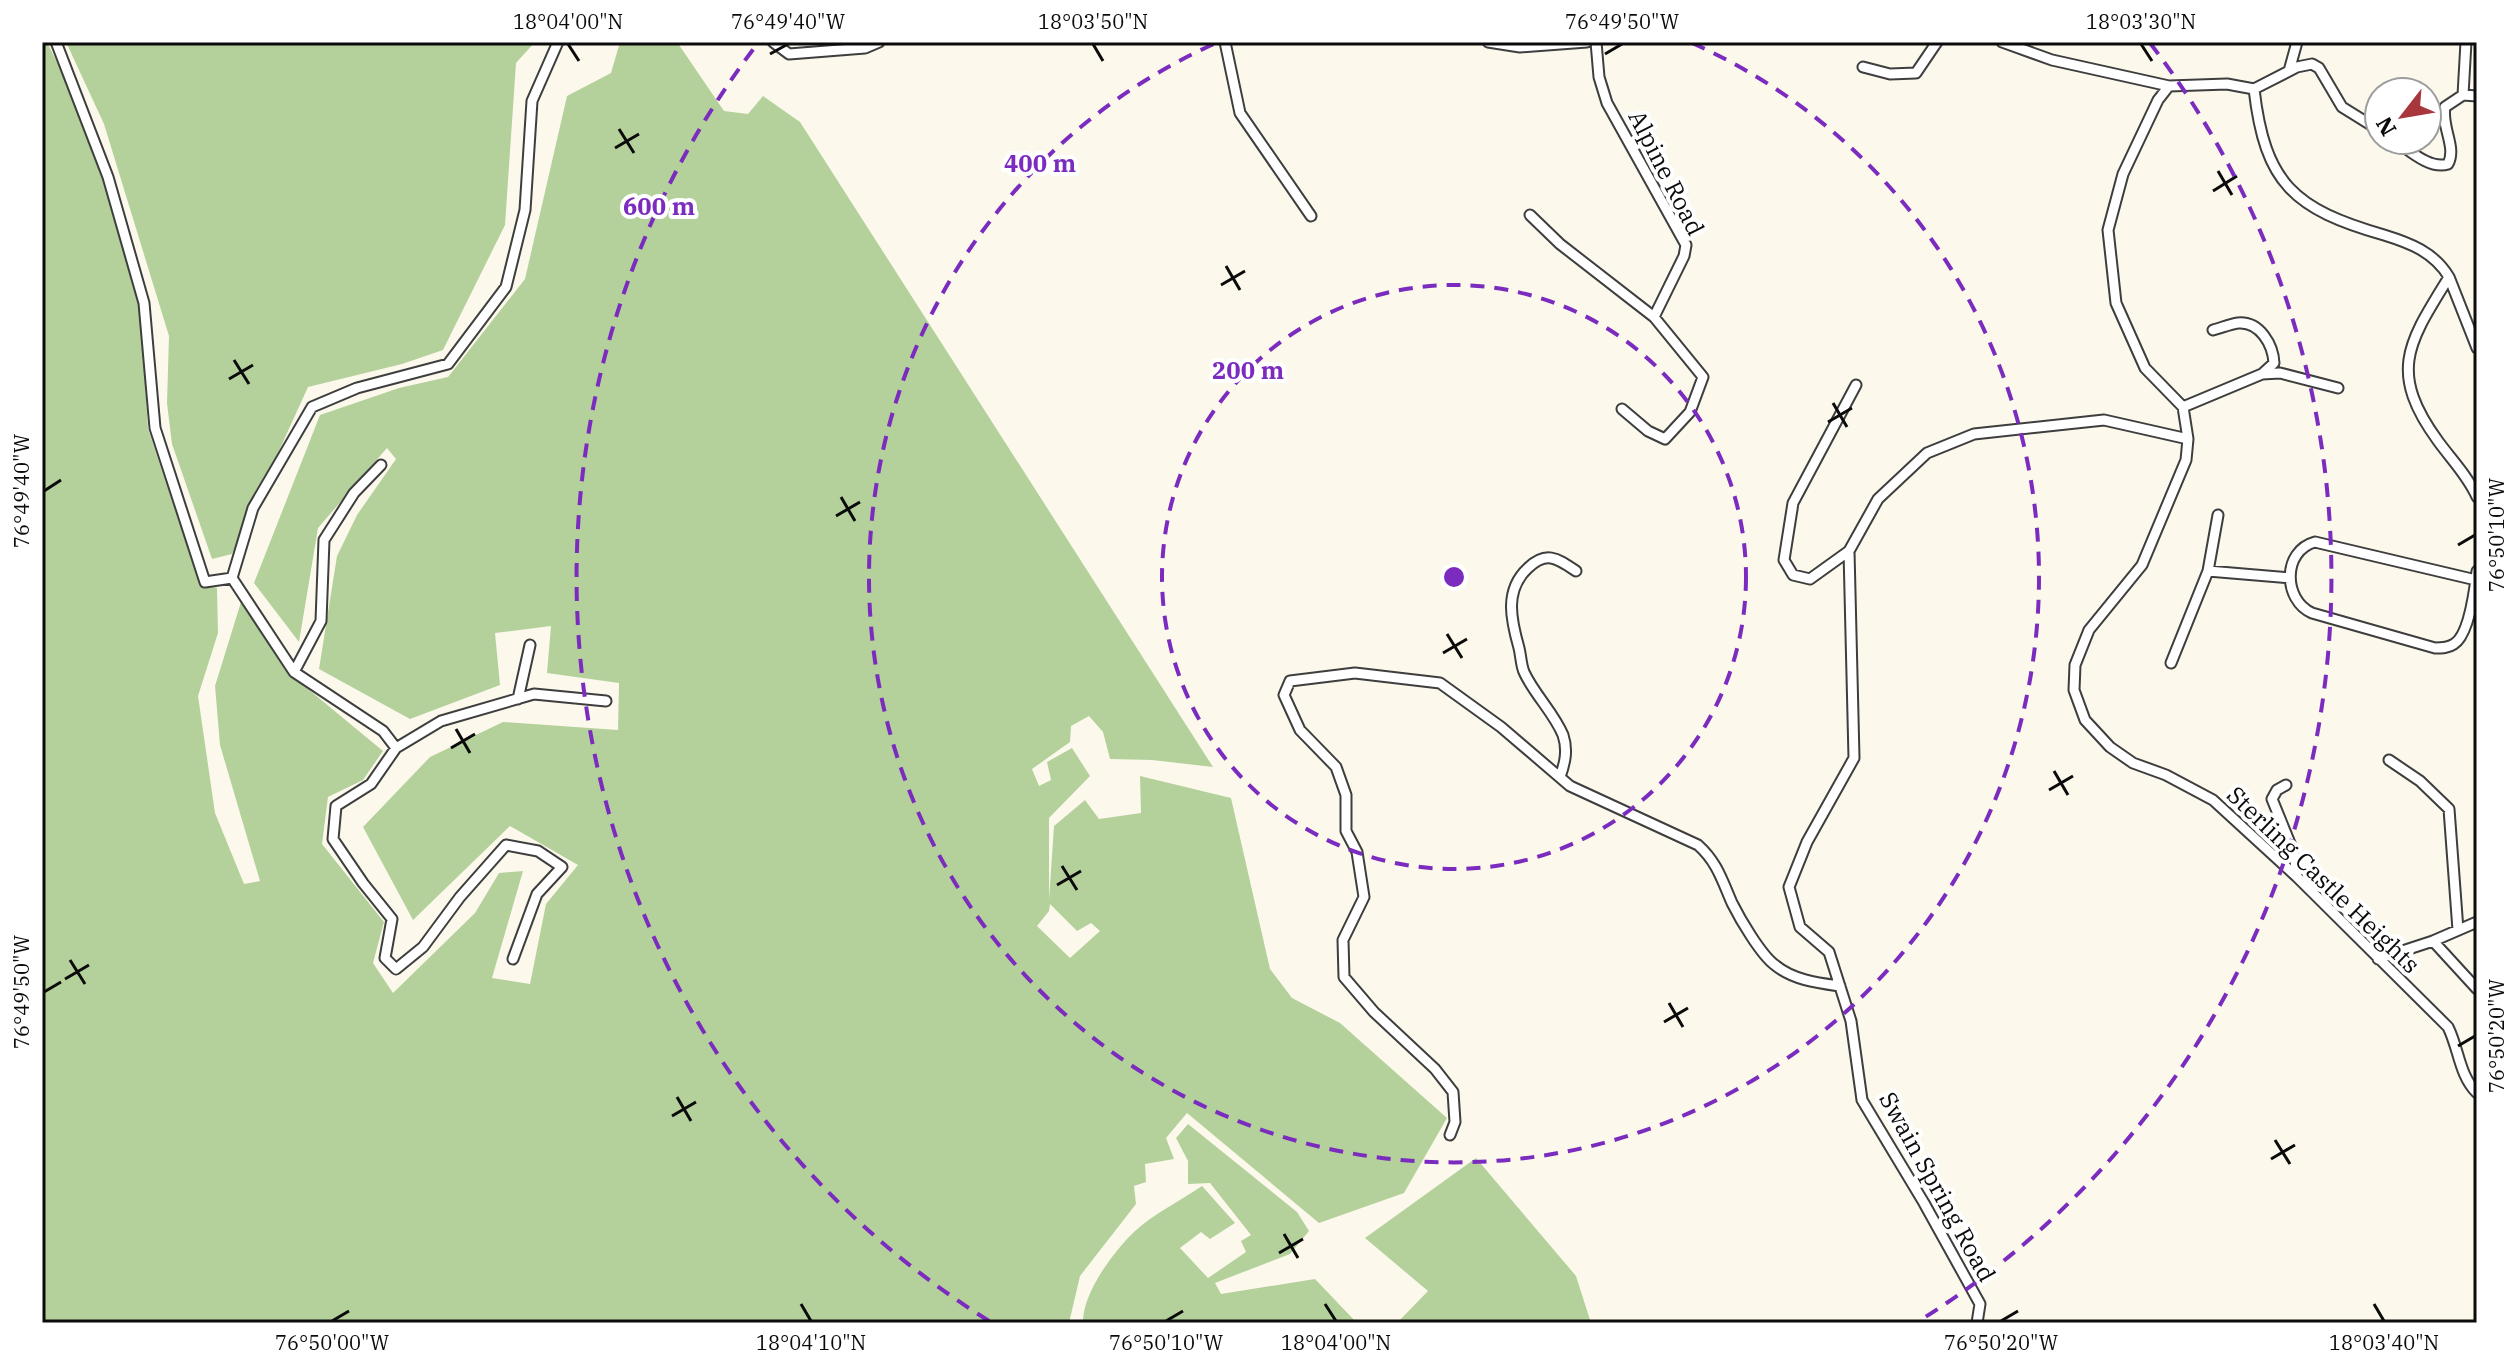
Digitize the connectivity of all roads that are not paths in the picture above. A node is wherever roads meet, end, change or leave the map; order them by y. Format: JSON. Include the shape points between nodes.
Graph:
{"nodes":[{"id":1,"x":56,"y":42,"type":"edge"},
{"id":2,"x":558,"y":42,"type":"edge"},
{"id":3,"x":773,"y":42,"type":"edge"},
{"id":4,"x":879,"y":42,"type":"edge"},
{"id":5,"x":1225,"y":42,"type":"edge"},
{"id":6,"x":1488,"y":42,"type":"edge"},
{"id":7,"x":1587,"y":42,"type":"edge"},
{"id":8,"x":1596,"y":42,"type":"edge"},
{"id":9,"x":1937,"y":42,"type":"edge"},
{"id":10,"x":2002,"y":42,"type":"edge"},
{"id":11,"x":2297,"y":42,"type":"edge"},
{"id":12,"x":2466,"y":42,"type":"edge"},
{"id":13,"x":1863,"y":67,"type":"dead end"},
{"id":14,"x":2289,"y":71,"type":"junction"},
{"id":15,"x":2169,"y":86,"type":"junction"},
{"id":16,"x":2254,"y":89,"type":"junction"},
{"id":17,"x":2463,"y":95,"type":"junction"},
{"id":18,"x":2477,"y":96,"type":"edge"},
{"id":19,"x":2363,"y":119,"type":"edge"},
{"id":20,"x":2419,"y":156,"type":"edge"},
{"id":21,"x":1530,"y":215,"type":"dead end"},
{"id":22,"x":1311,"y":216,"type":"dead end"},
{"id":23,"x":2449,"y":277,"type":"junction"},
{"id":24,"x":1654,"y":317,"type":"junction"},
{"id":25,"x":2213,"y":330,"type":"dead end"},
{"id":26,"x":2477,"y":348,"type":"edge"},
{"id":27,"x":2262,"y":374,"type":"junction"},
{"id":28,"x":1856,"y":385,"type":"dead end"},
{"id":29,"x":2338,"y":388,"type":"dead end"},
{"id":30,"x":2183,"y":407,"type":"junction"},
{"id":31,"x":1622,"y":409,"type":"dead end"},
{"id":32,"x":2188,"y":439,"type":"junction"},
{"id":33,"x":381,"y":465,"type":"dead end"},
{"id":34,"x":2477,"y":497,"type":"edge"},
{"id":35,"x":2218,"y":515,"type":"dead end"},
{"id":36,"x":1849,"y":551,"type":"junction"},
{"id":37,"x":1576,"y":571,"type":"dead end"},
{"id":38,"x":2208,"y":571,"type":"junction"},
{"id":39,"x":2477,"y":571,"type":"edge"},
{"id":40,"x":232,"y":578,"type":"junction"},
{"id":41,"x":2290,"y":578,"type":"junction"},
{"id":42,"x":2476,"y":580,"type":"edge"},
{"id":43,"x":530,"y":645,"type":"dead end"},
{"id":44,"x":2171,"y":663,"type":"dead end"},
{"id":45,"x":294,"y":672,"type":"junction"},
{"id":46,"x":518,"y":699,"type":"junction"},
{"id":47,"x":606,"y":701,"type":"dead end"},
{"id":48,"x":396,"y":748,"type":"junction"},
{"id":49,"x":2389,"y":760,"type":"dead end"},
{"id":50,"x":1560,"y":777,"type":"junction"},
{"id":51,"x":2286,"y":785,"type":"dead end"},
{"id":52,"x":2297,"y":877,"type":"junction"},
{"id":53,"x":2477,"y":922,"type":"edge"},
{"id":54,"x":2458,"y":930,"type":"junction"},
{"id":55,"x":2433,"y":941,"type":"junction"},
{"id":56,"x":513,"y":959,"type":"dead end"},
{"id":57,"x":2378,"y":959,"type":"junction"},
{"id":58,"x":1840,"y":986,"type":"junction"},
{"id":59,"x":2477,"y":989,"type":"edge"},
{"id":60,"x":2477,"y":1093,"type":"edge"},
{"id":61,"x":1450,"y":1135,"type":"dead end"},
{"id":62,"x":1977,"y":1323,"type":"edge"}],
"edges":[{"from":1,"to":40,"type":"street","via":[[108,177],[144,303],[155,428],[187,533],[205,582]]},
{"from":2,"to":40,"type":"street","via":[[532,101],[525,210],[506,287],[448,364],[357,388],[312,407],[253,508]]},
{"from":3,"to":4,"type":"street","via":[[789,54],[829,53]]},
{"from":5,"to":22,"type":"street","via":[[1240,113]]},
{"from":6,"to":7,"type":"street","via":[[1520,47]]},
{"from":8,"to":24,"type":"street","name":"Alpine Road","via":[[1607,103],[1686,245]]},
{"from":9,"to":13,"type":"street","via":[[1916,73]]},
{"from":10,"to":15,"type":"street","via":[[2052,60]]},
{"from":11,"to":14,"type":"street"},
{"from":12,"to":17,"type":"street"},
{"from":14,"to":16,"type":"street"},
{"from":14,"to":19,"type":"street","via":[[2316,66],[2337,102]]},
{"from":15,"to":16,"type":"street","via":[[2227,84]]},
{"from":15,"to":30,"type":"street","via":[[2123,174],[2108,230],[2116,303],[2145,368]]},
{"from":16,"to":23,"type":"street","via":[[2266,149],[2293,194],[2327,215],[2428,253]]},
{"from":17,"to":18,"type":"street"},
{"from":17,"to":20,"type":"street","via":[[2444,111],[2448,164],[2441,167]]},
{"from":21,"to":24,"type":"street"},
{"from":23,"to":26,"type":"street"},
{"from":23,"to":34,"type":"street","via":[[2412,340],[2409,378],[2425,422]]},
{"from":24,"to":31,"type":"street","via":[[1703,377],[1690,412],[1665,439]]},
{"from":25,"to":27,"type":"street","via":[[2238,323],[2260,332],[2274,363]]},
{"from":27,"to":29,"type":"street","via":[[2280,373]]},
{"from":27,"to":30,"type":"street"},
{"from":28,"to":36,"type":"street","via":[[1793,503],[1784,560],[1793,575],[1810,579]]},
{"from":30,"to":32,"type":"street"},
{"from":32,"to":36,"type":"street","name":"Swain Spring Road","via":[[2104,420],[1974,434],[1927,453],[1878,499]]},
{"from":32,"to":52,"type":"street","name":"Sterling Castle Heights","via":[[2186,460],[2142,565],[2089,630],[2075,665],[2074,690],[2085,720],[2110,747],[2213,800]]},
{"from":33,"to":45,"type":"street","via":[[354,493],[324,540],[321,621]]},
{"from":35,"to":38,"type":"street"},
{"from":36,"to":58,"type":"street","name":"Swain Spring Road","via":[[1854,758],[1807,842],[1789,887],[1800,927],[1829,952]]},
{"from":37,"to":50,"type":"street","via":[[1556,557],[1542,558],[1529,565],[1511,594],[1523,670],[1563,736],[1566,761]]},
{"from":38,"to":41,"type":"street"},
{"from":38,"to":44,"type":"street"},
{"from":39,"to":42,"type":"street"},
{"from":40,"to":45,"type":"street"},
{"from":41,"to":42,"type":"street","via":[[2297,552],[2315,542]]},
{"from":41,"to":42,"type":"street","via":[[2291,591],[2304,610],[2435,648],[2455,644],[2465,632]]},
{"from":43,"to":46,"type":"street"},
{"from":45,"to":48,"type":"street","via":[[383,731]]},
{"from":46,"to":47,"type":"street","via":[[534,694]]},
{"from":46,"to":48,"type":"street","via":[[441,721]]},
{"from":48,"to":56,"type":"street","via":[[371,784],[336,806],[333,839],[392,919],[385,958],[396,969],[423,947],[506,845],[538,851],[562,867],[537,894]]},
{"from":49,"to":54,"type":"street","via":[[2449,809]]},
{"from":50,"to":58,"type":"street","via":[[1698,845],[1711,857],[1733,906],[1774,965],[1806,981]]},
{"from":50,"to":61,"type":"street","via":[[1440,683],[1355,673],[1290,681],[1284,695],[1300,730],[1336,767],[1346,795],[1346,831],[1357,852],[1364,897],[1343,940],[1344,977],[1453,1092],[1455,1122]]},
{"from":51,"to":52,"type":"street","via":[[2272,799],[2294,853]]},
{"from":52,"to":57,"type":"street","name":"Sterling Castle Heights"},
{"from":53,"to":54,"type":"street"},
{"from":54,"to":55,"type":"street"},
{"from":55,"to":57,"type":"street"},
{"from":55,"to":59,"type":"street"},
{"from":57,"to":60,"type":"street","name":"Sterling Castle Heights","via":[[2448,1027],[2462,1070]]},
{"from":58,"to":62,"type":"street","name":"Swain Spring Road","via":[[1851,1021],[1862,1100],[1980,1304]]}]}
